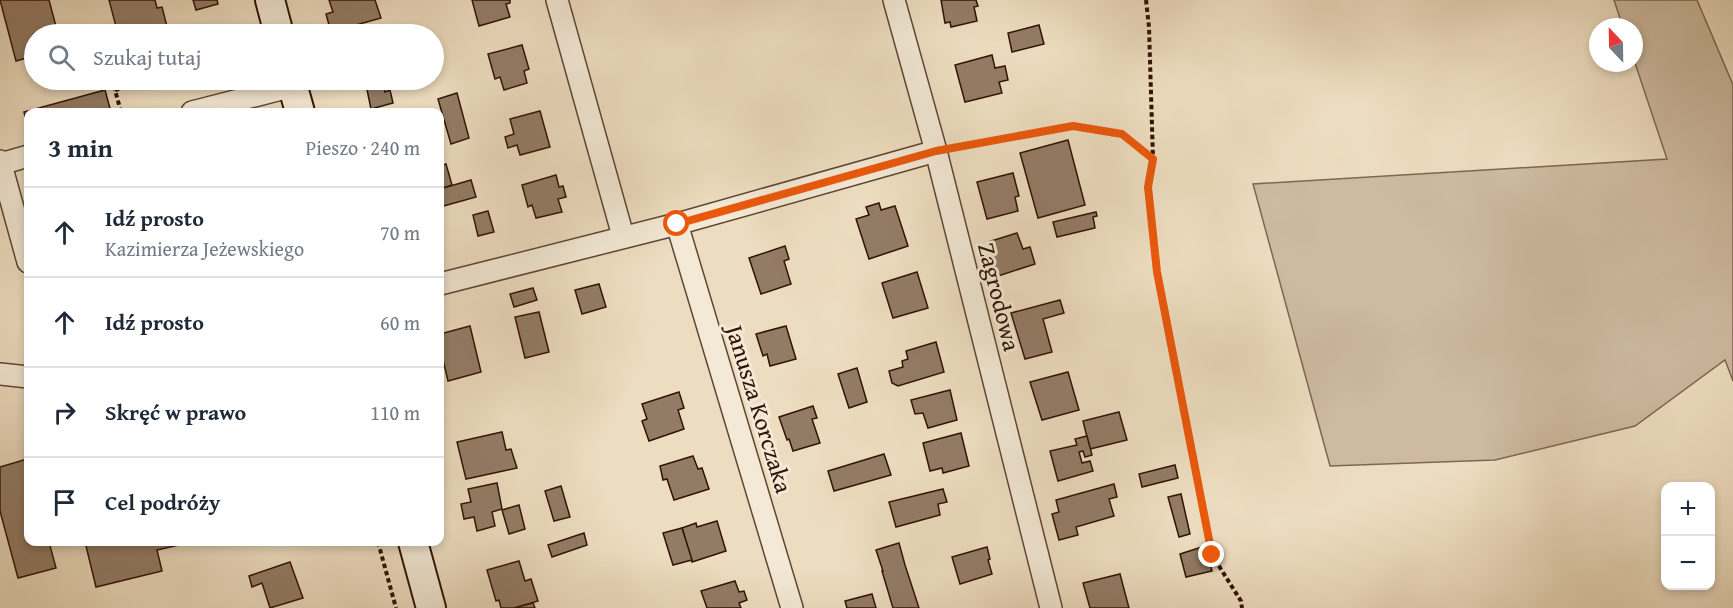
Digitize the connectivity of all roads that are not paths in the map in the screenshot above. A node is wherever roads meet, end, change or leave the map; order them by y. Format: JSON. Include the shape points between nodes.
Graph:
{"nodes":[{"id":1,"x":270,"y":0,"type":"edge"},
{"id":2,"x":556,"y":0,"type":"edge"},
{"id":3,"x":894,"y":0,"type":"edge"},
{"id":4,"x":276,"y":24,"type":"edge"},
{"id":5,"x":294,"y":93,"type":"edge"},
{"id":6,"x":213,"y":108,"type":"edge"},
{"id":7,"x":936,"y":151,"type":"junction"},
{"id":8,"x":24,"y":157,"type":"edge"},
{"id":9,"x":0,"y":162,"type":"edge"},
{"id":10,"x":677,"y":224,"type":"junction"},
{"id":11,"x":623,"y":236,"type":"junction"},
{"id":12,"x":24,"y":248,"type":"edge"},
{"id":13,"x":444,"y":283,"type":"edge"},
{"id":14,"x":0,"y":374,"type":"edge"},
{"id":15,"x":24,"y":377,"type":"edge"},
{"id":16,"x":415,"y":546,"type":"edge"},
{"id":17,"x":431,"y":608,"type":"edge"},
{"id":18,"x":792,"y":608,"type":"edge"},
{"id":19,"x":1051,"y":608,"type":"edge"}],
"edges":[{"from":1,"to":4,"type":"street"},
{"from":2,"to":11,"type":"street"},
{"from":3,"to":7,"type":"street","name":"Zagrodowa"},
{"from":5,"to":6,"type":"street"},
{"from":7,"to":10,"type":"street"},
{"from":7,"to":19,"type":"street","name":"Zagrodowa"},
{"from":8,"to":9,"type":"street"},
{"from":9,"to":12,"type":"street"},
{"from":10,"to":11,"type":"street"},
{"from":10,"to":18,"type":"street","name":"Janusza Korczaka"},
{"from":11,"to":13,"type":"street"},
{"from":14,"to":15,"type":"street"},
{"from":16,"to":17,"type":"street"}]}
